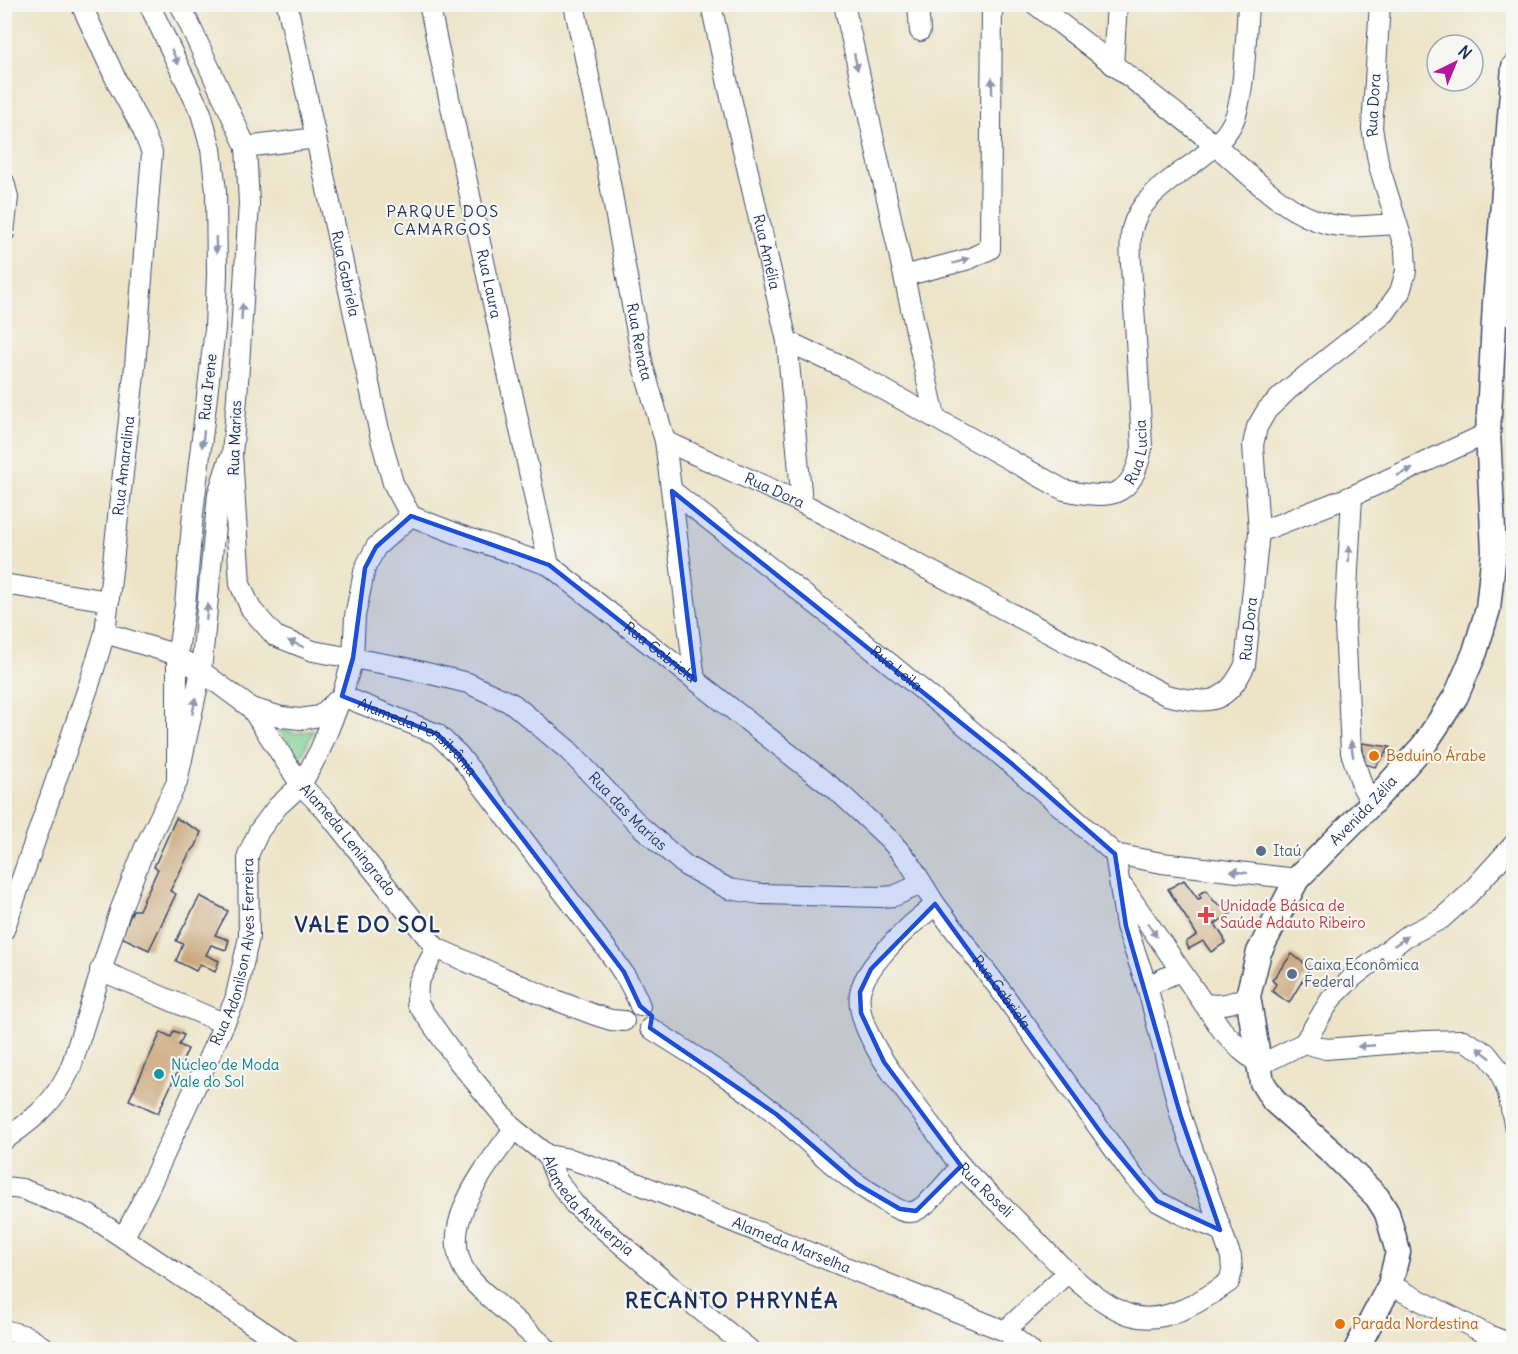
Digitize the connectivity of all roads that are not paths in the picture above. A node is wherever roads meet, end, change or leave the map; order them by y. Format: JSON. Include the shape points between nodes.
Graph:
{"nodes":[{"id":1,"x":81,"y":4,"type":"edge"},
{"id":2,"x":180,"y":4,"type":"edge"},
{"id":3,"x":287,"y":4,"type":"edge"},
{"id":4,"x":429,"y":4,"type":"edge"},
{"id":5,"x":574,"y":4,"type":"edge"},
{"id":6,"x":711,"y":4,"type":"edge"},
{"id":7,"x":844,"y":4,"type":"edge"},
{"id":8,"x":918,"y":4,"type":"edge"},
{"id":9,"x":992,"y":4,"type":"edge"},
{"id":10,"x":1035,"y":4,"type":"edge"},
{"id":11,"x":1117,"y":4,"type":"edge"},
{"id":12,"x":1248,"y":4,"type":"edge"},
{"id":13,"x":1380,"y":4,"type":"edge"},
{"id":14,"x":154,"y":6,"type":"edge"},
{"id":15,"x":920,"y":31,"type":"dead end"},
{"id":16,"x":1113,"y":65,"type":"junction"},
{"id":17,"x":1514,"y":67,"type":"edge"},
{"id":18,"x":316,"y":138,"type":"junction"},
{"id":19,"x":246,"y":147,"type":"junction"},
{"id":20,"x":1216,"y":147,"type":"junction"},
{"id":21,"x":4,"y":182,"type":"edge"},
{"id":22,"x":1396,"y":224,"type":"junction"},
{"id":23,"x":4,"y":233,"type":"edge"},
{"id":24,"x":904,"y":276,"type":"junction"},
{"id":25,"x":1504,"y":311,"type":"edge"},
{"id":26,"x":787,"y":341,"type":"junction"},
{"id":27,"x":239,"y":350,"type":"junction"},
{"id":28,"x":213,"y":351,"type":"junction"},
{"id":29,"x":208,"y":395,"type":"junction"},
{"id":30,"x":237,"y":398,"type":"junction"},
{"id":31,"x":935,"y":417,"type":"junction"},
{"id":32,"x":1488,"y":433,"type":"junction"},
{"id":33,"x":665,"y":441,"type":"junction"},
{"id":34,"x":232,"y":454,"type":"junction"},
{"id":35,"x":672,"y":491,"type":"junction"},
{"id":36,"x":1352,"y":496,"type":"junction"},
{"id":37,"x":802,"y":502,"type":"junction"},
{"id":38,"x":411,"y":516,"type":"junction"},
{"id":39,"x":1259,"y":532,"type":"junction"},
{"id":40,"x":549,"y":565,"type":"junction"},
{"id":41,"x":4,"y":584,"type":"edge"},
{"id":42,"x":109,"y":601,"type":"junction"},
{"id":43,"x":105,"y":633,"type":"junction"},
{"id":44,"x":177,"y":657,"type":"junction"},
{"id":45,"x":353,"y":658,"type":"junction"},
{"id":46,"x":201,"y":671,"type":"junction"},
{"id":47,"x":695,"y":680,"type":"junction"},
{"id":48,"x":342,"y":696,"type":"junction"},
{"id":49,"x":251,"y":708,"type":"junction"},
{"id":50,"x":177,"y":782,"type":"junction"},
{"id":51,"x":301,"y":785,"type":"junction"},
{"id":52,"x":1372,"y":803,"type":"junction"},
{"id":53,"x":1513,"y":846,"type":"edge"},
{"id":54,"x":1115,"y":854,"type":"junction"},
{"id":55,"x":1297,"y":879,"type":"junction"},
{"id":56,"x":1119,"y":882,"type":"junction"},
{"id":57,"x":921,"y":884,"type":"junction"},
{"id":58,"x":894,"y":896,"type":"junction"},
{"id":59,"x":935,"y":904,"type":"junction"},
{"id":60,"x":910,"y":925,"type":"junction"},
{"id":61,"x":4,"y":930,"type":"edge"},
{"id":62,"x":436,"y":948,"type":"junction"},
{"id":63,"x":100,"y":970,"type":"junction"},
{"id":64,"x":1180,"y":971,"type":"junction"},
{"id":65,"x":1147,"y":987,"type":"junction"},
{"id":66,"x":1248,"y":996,"type":"junction"},
{"id":67,"x":1203,"y":1004,"type":"junction"},
{"id":68,"x":640,"y":1006,"type":"junction"},
{"id":69,"x":624,"y":1021,"type":"junction"},
{"id":70,"x":223,"y":1023,"type":"junction"},
{"id":71,"x":650,"y":1028,"type":"junction"},
{"id":72,"x":1304,"y":1043,"type":"junction"},
{"id":73,"x":1260,"y":1065,"type":"junction"},
{"id":74,"x":1514,"y":1124,"type":"edge"},
{"id":75,"x":514,"y":1129,"type":"junction"},
{"id":76,"x":4,"y":1140,"type":"edge"},
{"id":77,"x":546,"y":1155,"type":"junction"},
{"id":78,"x":961,"y":1166,"type":"junction"},
{"id":79,"x":4,"y":1187,"type":"edge"},
{"id":80,"x":1220,"y":1230,"type":"junction"},
{"id":81,"x":124,"y":1237,"type":"junction"},
{"id":82,"x":1068,"y":1272,"type":"junction"},
{"id":83,"x":1390,"y":1285,"type":"junction"},
{"id":84,"x":4,"y":1330,"type":"edge"},
{"id":85,"x":1005,"y":1331,"type":"junction"},
{"id":86,"x":1514,"y":1345,"type":"edge"},
{"id":87,"x":48,"y":1350,"type":"edge"},
{"id":88,"x":291,"y":1350,"type":"edge"},
{"id":89,"x":548,"y":1350,"type":"edge"},
{"id":90,"x":750,"y":1350,"type":"edge"},
{"id":91,"x":1030,"y":1350,"type":"edge"},
{"id":92,"x":1356,"y":1350,"type":"edge"}],
"edges":[{"from":1,"to":42,"type":"street","name":"Rua Amaralina","via":[[152,153],[135,366]]},
{"from":2,"to":19,"type":"street"},
{"from":3,"to":18,"type":"street","name":"Rua Gabriela"},
{"from":4,"to":40,"type":"street","name":"Rua Laura"},
{"from":5,"to":33,"type":"street","name":"Rua Renata","via":[[643,366]]},
{"from":6,"to":26,"type":"street","name":"Rua Amélia"},
{"from":7,"to":24,"type":"street","one_way":true},
{"from":8,"to":15,"type":"street"},
{"from":24,"to":9,"type":"street","one_way":true,"via":[[969,259],[990,249]]},
{"from":10,"to":16,"type":"street"},
{"from":11,"to":16,"type":"street"},
{"from":12,"to":20,"type":"street","name":"Rua Lucia","via":[[1239,102],[1234,121]]},
{"from":13,"to":22,"type":"street","name":"Rua Dora","via":[[1372,128]]},
{"from":14,"to":28,"type":"street","name":"Rua Irene","one_way":true,"via":[[201,113],[211,149],[217,273]]},
{"from":16,"to":20,"type":"street"},
{"from":17,"to":25,"type":"main road","name":"Avenida Zélia"},
{"from":18,"to":19,"type":"street"},
{"from":18,"to":38,"type":"street","name":"Rua Gabriela","via":[[381,439],[393,483]]},
{"from":27,"to":19,"type":"street","name":"Rua Marias","one_way":true,"via":[[249,204]]},
{"from":20,"to":22,"type":"street","via":[[1299,212],[1329,224]]},
{"from":20,"to":31,"type":"street","name":"Rua Lucia","via":[[1157,192],[1141,209],[1132,230],[1142,448],[1138,470],[1130,484],[1114,494],[1064,490]]},
{"from":21,"to":23,"type":"street","via":[[8,197]]},
{"from":22,"to":39,"type":"street","name":"Rua Dora","via":[[1405,249],[1406,271],[1400,292],[1385,313],[1289,389],[1257,427],[1253,446]]},
{"from":24,"to":31,"type":"street"},
{"from":25,"to":32,"type":"main road","name":"Avenida Zélia"},
{"from":26,"to":31,"type":"street","name":"Rua Lucia"},
{"from":26,"to":37,"type":"street","name":"Rua Amélia"},
{"from":27,"to":28,"type":"street"},
{"from":27,"to":30,"type":"street","name":"Rua Marias"},
{"from":28,"to":29,"type":"street","name":"Rua Irene"},
{"from":29,"to":30,"type":"street"},
{"from":29,"to":44,"type":"street","name":"Rua Irene","one_way":true},
{"from":30,"to":34,"type":"street","name":"Rua Marias"},
{"from":36,"to":32,"type":"street","one_way":true},
{"from":32,"to":52,"type":"main road","name":"Avenida Zélia","via":[[1494,551],[1488,609],[1475,652],[1456,696],[1424,745]]},
{"from":33,"to":35,"type":"street","name":"Rua Renata"},
{"from":33,"to":37,"type":"street","name":"Rua Dora"},
{"from":45,"to":34,"type":"street","name":"Rua Marias","one_way":true,"via":[[313,651],[275,636],[251,609],[240,584]]},
{"from":46,"to":34,"type":"street","name":"Rua Irene","one_way":true,"via":[[218,494]]},
{"from":35,"to":47,"type":"street","name":"Rua Renata"},
{"from":35,"to":54,"type":"street","name":"Rua Leila","via":[[801,590]]},
{"from":36,"to":39,"type":"street"},
{"from":52,"to":36,"type":"street","one_way":true,"via":[[1351,752],[1345,625]]},
{"from":37,"to":39,"type":"street","name":"Rua Dora","via":[[1166,696],[1194,702],[1228,693],[1245,665]]},
{"from":38,"to":40,"type":"street","name":"Rua Gabriela"},
{"from":38,"to":45,"type":"street","name":"Rua Adonilson Alves Ferreira","via":[[376,547],[365,568],[355,616]]},
{"from":40,"to":47,"type":"street","name":"Rua Gabriela"},
{"from":41,"to":42,"type":"street"},
{"from":42,"to":43,"type":"street","name":"Rua Amaralina"},
{"from":43,"to":44,"type":"street","name":"Alameda Pensilvânia"},
{"from":43,"to":61,"type":"street","name":"Rua Amaralina"},
{"from":44,"to":46,"type":"street","name":"Alameda Pensilvânia"},
{"from":44,"to":50,"type":"street","name":"Rua Irene"},
{"from":45,"to":48,"type":"street","name":"Rua Adonilson Alves Ferreira"},
{"from":45,"to":58,"type":"street","name":"Rua das Marias","via":[[468,683],[513,704],[568,750],[640,826],[686,866],[729,889],[761,894]]},
{"from":46,"to":49,"type":"street","name":"Alameda Pensilvânia"},
{"from":50,"to":46,"type":"street","name":"Rua Irene","one_way":true},
{"from":47,"to":57,"type":"street","name":"Rua Gabriela","via":[[843,796],[896,847]]},
{"from":48,"to":49,"type":"street","name":"Alameda Pensilvânia","via":[[320,716],[300,719]]},
{"from":48,"to":51,"type":"street","name":"Rua Adonilson Alves Ferreira"},
{"from":48,"to":68,"type":"street","name":"Alameda Pensilvânia","via":[[437,734],[459,755],[624,972]]},
{"from":49,"to":51,"type":"street","name":"Alameda Leningrado"},
{"from":50,"to":63,"type":"street","name":"Rua Irene","via":[[145,847]]},
{"from":51,"to":62,"type":"street","name":"Alameda Leningrado","via":[[327,811]]},
{"from":51,"to":70,"type":"street","name":"Rua Adonilson Alves Ferreira","via":[[277,807],[248,855],[249,937],[235,1000]]},
{"from":52,"to":55,"type":"main road","name":"Avenida Zélia"},
{"from":72,"to":53,"type":"street","one_way":true,"via":[[1331,999],[1353,977],[1405,938],[1441,919]]},
{"from":55,"to":54,"type":"street","one_way":true},
{"from":54,"to":56,"type":"street"},
{"from":55,"to":66,"type":"main road","name":"Avenida Zélia","via":[[1259,952]]},
{"from":56,"to":64,"type":"street","one_way":true},
{"from":56,"to":65,"type":"street","via":[[1126,926]]},
{"from":57,"to":58,"type":"street","name":"Rua das Marias"},
{"from":57,"to":59,"type":"street","name":"Rua Gabriela"},
{"from":58,"to":60,"type":"street","via":[[909,915]]},
{"from":59,"to":60,"type":"street","name":"Rua Roseli"},
{"from":59,"to":80,"type":"street","name":"Rua Gabriela","via":[[1134,1177],[1157,1201]]},
{"from":60,"to":78,"type":"street","name":"Rua Roseli","via":[[871,969],[860,992],[861,1013],[884,1062]]},
{"from":62,"to":69,"type":"street","name":"Alameda Leningrado","via":[[595,1016]]},
{"from":62,"to":75,"type":"street","name":"Alameda Antuerpia","via":[[418,983],[417,1003]]},
{"from":63,"to":70,"type":"street"},
{"from":63,"to":76,"type":"street","name":"Rua Irene","via":[[63,1082],[39,1115]]},
{"from":64,"to":65,"type":"street"},
{"from":64,"to":67,"type":"street"},
{"from":65,"to":80,"type":"street","via":[[1181,1117]]},
{"from":66,"to":67,"type":"street","via":[[1219,1006]]},
{"from":66,"to":73,"type":"main road","name":"Avenida Zélia"},
{"from":67,"to":73,"type":"street","via":[[1222,1030]]},
{"from":68,"to":69,"type":"street","via":[[632,1007]]},
{"from":68,"to":71,"type":"street","via":[[652,1016]]},
{"from":69,"to":71,"type":"street","via":[[633,1033],[641,1034]]},
{"from":70,"to":81,"type":"street","name":"Rua Adonilson Alves Ferreira"},
{"from":71,"to":78,"type":"street","via":[[738,1084],[857,1184],[909,1213],[925,1205]]},
{"from":72,"to":73,"type":"street"},
{"from":74,"to":72,"type":"street","one_way":true,"via":[[1498,1068],[1486,1053],[1463,1040],[1326,1049]]},
{"from":73,"to":83,"type":"main road","name":"Avenida Zélia","via":[[1262,1082],[1274,1101],[1333,1153],[1377,1197],[1388,1214],[1398,1252]]},
{"from":75,"to":77,"type":"street","name":"Alameda Antuerpia"},
{"from":75,"to":89,"type":"street","via":[[464,1204],[459,1257],[466,1273],[479,1287]]},
{"from":77,"to":85,"type":"street","name":"Alameda Marselha","via":[[604,1170]]},
{"from":77,"to":90,"type":"street","name":"Alameda Antuerpia","via":[[574,1204]]},
{"from":78,"to":82,"type":"street","name":"Rua Roseli"},
{"from":79,"to":81,"type":"street","via":[[22,1189],[89,1215]]},
{"from":80,"to":82,"type":"street","name":"Rua Roseli","via":[[1231,1257],[1229,1282],[1180,1311],[1155,1318],[1131,1316],[1107,1305]]},
{"from":81,"to":88,"type":"street"},
{"from":82,"to":85,"type":"street"},
{"from":83,"to":86,"type":"street"},
{"from":83,"to":92,"type":"main road","name":"Avenida Zélia"},
{"from":84,"to":87,"type":"street","via":[[26,1336]]},
{"from":85,"to":91,"type":"street","name":"Alameda Marselha"}]}
